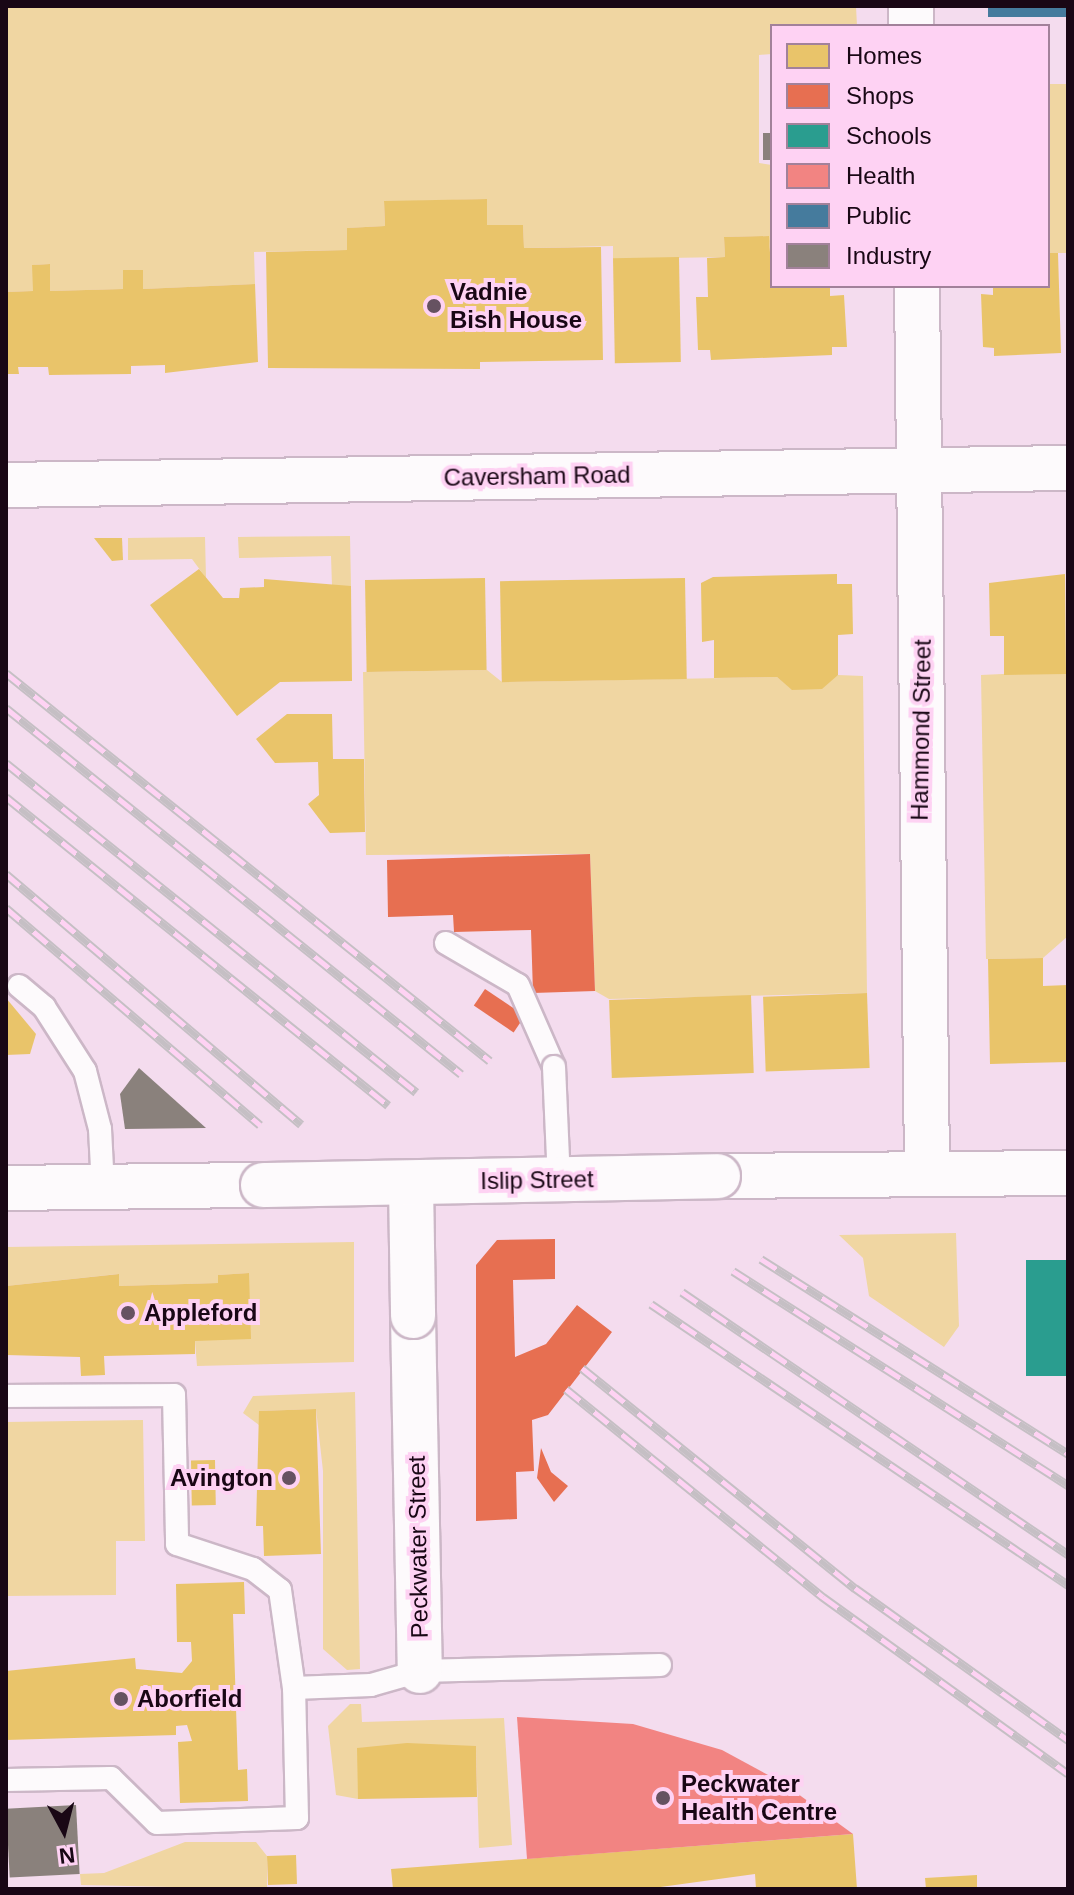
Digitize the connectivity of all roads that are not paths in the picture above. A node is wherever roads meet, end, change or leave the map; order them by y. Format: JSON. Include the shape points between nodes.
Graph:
{"nodes":[{"id":1,"x":917,"y":288,"type":"edge"},
{"id":2,"x":1068,"y":468,"type":"edge"},
{"id":3,"x":921,"y":470,"type":"junction"},
{"id":4,"x":6,"y":485,"type":"edge"},
{"id":5,"x":446,"y":943,"type":"dead end"},
{"id":6,"x":19,"y":986,"type":"dead end"},
{"id":7,"x":927,"y":1173,"type":"junction"},
{"id":8,"x":1068,"y":1173,"type":"edge"},
{"id":9,"x":559,"y":1180,"type":"junction"},
{"id":10,"x":411,"y":1183,"type":"junction"},
{"id":11,"x":6,"y":1188,"type":"edge"},
{"id":12,"x":103,"y":1188,"type":"junction"},
{"id":13,"x":6,"y":1396,"type":"edge"},
{"id":14,"x":660,"y":1665,"type":"dead end"},
{"id":15,"x":420,"y":1671,"type":"junction"},
{"id":16,"x":294,"y":1688,"type":"junction"},
{"id":17,"x":6,"y":1780,"type":"edge"}],
"edges":[{"from":1,"to":3,"type":"street","name":"Hammond Street"},
{"from":2,"to":3,"type":"street","name":"Caversham Road"},
{"from":3,"to":4,"type":"street","name":"Caversham Road"},
{"from":3,"to":7,"type":"street","name":"Hammond Street"},
{"from":5,"to":9,"type":"lane","bridge":true,"via":[[518,985],[554,1067]]},
{"from":6,"to":12,"type":"lane","via":[[44,1007],[85,1071],[100,1129]]},
{"from":7,"to":8,"type":"street","name":"Islip Street"},
{"from":7,"to":9,"type":"street","name":"Islip Street","bridge":true},
{"from":9,"to":10,"type":"street","name":"Islip Street","bridge":true},
{"from":10,"to":12,"type":"street","name":"Islip Street","bridge":true},
{"from":10,"to":15,"type":"street","name":"Peckwater Street","bridge":true},
{"from":11,"to":12,"type":"street","name":"Islip Street"},
{"from":13,"to":16,"type":"lane","via":[[174,1395],[177,1544],[253,1569],[280,1590]]},
{"from":14,"to":15,"type":"lane","name":"Peckwater Street"},
{"from":15,"to":16,"type":"lane","via":[[371,1685]]},
{"from":16,"to":17,"type":"lane","via":[[297,1818],[157,1823],[111,1778]]}]}
